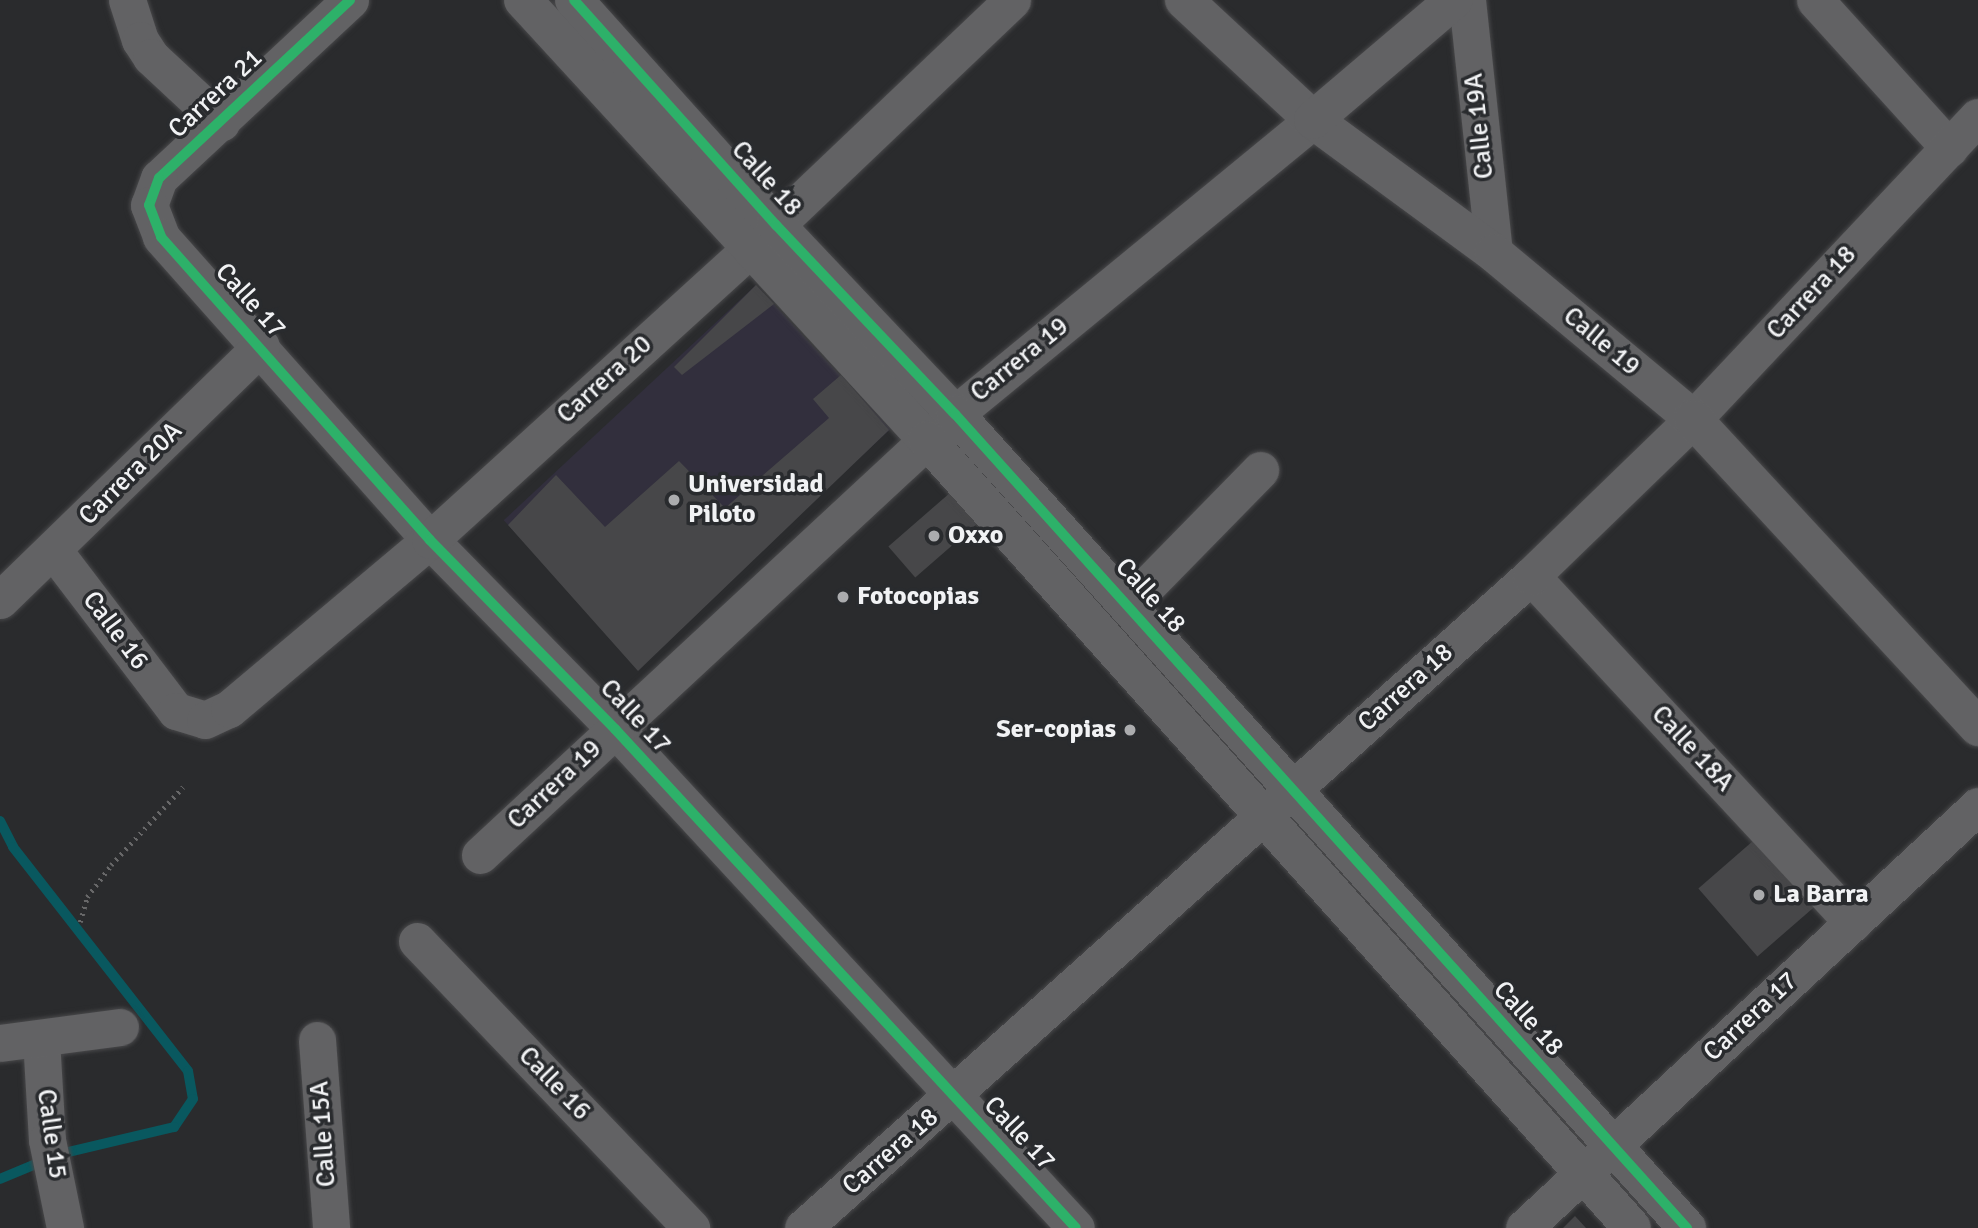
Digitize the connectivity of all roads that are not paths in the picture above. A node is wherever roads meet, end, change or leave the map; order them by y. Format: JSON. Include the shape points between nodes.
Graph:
{"nodes":[{"id":1,"x":127,"y":0,"type":"edge"},
{"id":2,"x":350,"y":0,"type":"edge"},
{"id":3,"x":523,"y":0,"type":"edge"},
{"id":4,"x":574,"y":0,"type":"edge"},
{"id":5,"x":1012,"y":0,"type":"edge"},
{"id":6,"x":1184,"y":0,"type":"edge"},
{"id":7,"x":1454,"y":0,"type":"edge"},
{"id":8,"x":1467,"y":0,"type":"edge"},
{"id":9,"x":1815,"y":0,"type":"edge"},
{"id":10,"x":1978,"y":117,"type":"edge"},
{"id":11,"x":1312,"y":120,"type":"junction"},
{"id":12,"x":221,"y":122,"type":"junction"},
{"id":13,"x":1949,"y":148,"type":"junction"},
{"id":14,"x":161,"y":237,"type":"joint"},
{"id":15,"x":762,"y":238,"type":"junction"},
{"id":16,"x":1494,"y":253,"type":"junction"},
{"id":17,"x":261,"y":346,"type":"junction"},
{"id":18,"x":955,"y":414,"type":"junction"},
{"id":19,"x":1693,"y":419,"type":"junction"},
{"id":20,"x":927,"y":440,"type":"junction"},
{"id":21,"x":1260,"y":470,"type":"dead end"},
{"id":22,"x":430,"y":540,"type":"junction"},
{"id":23,"x":54,"y":551,"type":"junction"},
{"id":24,"x":1531,"y":576,"type":"junction"},
{"id":25,"x":0,"y":600,"type":"edge"},
{"id":26,"x":1128,"y":605,"type":"junction"},
{"id":27,"x":176,"y":711,"type":"joint"},
{"id":28,"x":1974,"y":712,"type":"edge"},
{"id":29,"x":615,"y":729,"type":"junction"},
{"id":30,"x":1294,"y":789,"type":"junction"},
{"id":31,"x":1978,"y":806,"type":"edge"},
{"id":32,"x":1264,"y":816,"type":"junction"},
{"id":33,"x":480,"y":855,"type":"dead end"},
{"id":34,"x":1853,"y":922,"type":"junction"},
{"id":35,"x":417,"y":941,"type":"dead end"},
{"id":36,"x":120,"y":1027,"type":"dead end"},
{"id":37,"x":41,"y":1039,"type":"junction"},
{"id":38,"x":317,"y":1040,"type":"dead end"},
{"id":39,"x":0,"y":1043,"type":"edge"},
{"id":40,"x":954,"y":1097,"type":"junction"},
{"id":41,"x":1612,"y":1147,"type":"junction"},
{"id":42,"x":1582,"y":1175,"type":"junction"},
{"id":43,"x":65,"y":1228,"type":"edge"},
{"id":44,"x":331,"y":1228,"type":"edge"},
{"id":45,"x":691,"y":1228,"type":"edge"},
{"id":46,"x":803,"y":1228,"type":"edge"},
{"id":47,"x":1076,"y":1228,"type":"edge"},
{"id":48,"x":1524,"y":1228,"type":"edge"},
{"id":49,"x":1632,"y":1228,"type":"edge"},
{"id":50,"x":1687,"y":1228,"type":"edge"}],
"edges":[{"from":1,"to":12,"type":"street","via":[[151,57]]},
{"from":2,"to":12,"type":"street","name":"Carrera 21"},
{"from":3,"to":15,"type":"street","name":"Calle 18"},
{"from":4,"to":15,"type":"street","name":"Calle 18"},
{"from":5,"to":15,"type":"street","name":"Carrera 20"},
{"from":6,"to":11,"type":"street","name":"Calle 19"},
{"from":7,"to":11,"type":"street","name":"Carrera 19"},
{"from":8,"to":16,"type":"street","name":"Calle 19A"},
{"from":9,"to":13,"type":"street"},
{"from":10,"to":13,"type":"street","name":"Carrera 18"},
{"from":11,"to":16,"type":"street","name":"Calle 19"},
{"from":11,"to":18,"type":"street","name":"Carrera 19"},
{"from":12,"to":14,"type":"street","name":"Carrera 21","via":[[159,178],[150,193],[151,218]]},
{"from":13,"to":19,"type":"street","name":"Carrera 18"},
{"from":14,"to":17,"type":"street","name":"Calle 17"},
{"from":15,"to":18,"type":"street","name":"Calle 18"},
{"from":15,"to":20,"type":"street","name":"Calle 18"},
{"from":15,"to":22,"type":"street","name":"Carrera 20"},
{"from":16,"to":19,"type":"street","name":"Calle 19"},
{"from":17,"to":22,"type":"street","name":"Calle 17"},
{"from":17,"to":23,"type":"street","name":"Carrera 20A"},
{"from":18,"to":20,"type":"street","name":"Carrera 19"},
{"from":18,"to":26,"type":"street","name":"Calle 18"},
{"from":19,"to":24,"type":"street","name":"Carrera 18"},
{"from":19,"to":28,"type":"street","name":"Calle 19"},
{"from":20,"to":29,"type":"street","name":"Carrera 19"},
{"from":20,"to":32,"type":"street","name":"Calle 18"},
{"from":21,"to":26,"type":"street"},
{"from":22,"to":27,"type":"street","name":"Carrera 20","via":[[229,709],[205,720]]},
{"from":22,"to":29,"type":"street","name":"Calle 17"},
{"from":23,"to":25,"type":"street","name":"Carrera 20A"},
{"from":23,"to":27,"type":"street","name":"Calle 16"},
{"from":24,"to":30,"type":"street","name":"Carrera 18"},
{"from":24,"to":34,"type":"street","name":"Calle 18A"},
{"from":26,"to":30,"type":"street","name":"Calle 18"},
{"from":29,"to":33,"type":"street","name":"Carrera 19"},
{"from":29,"to":40,"type":"street","name":"Calle 17"},
{"from":30,"to":32,"type":"street","name":"Carrera 18"},
{"from":30,"to":41,"type":"street","name":"Calle 18"},
{"from":31,"to":34,"type":"street","name":"Carrera 17"},
{"from":32,"to":40,"type":"street","name":"Carrera 18"},
{"from":32,"to":42,"type":"street","name":"Calle 18"},
{"from":34,"to":41,"type":"street","name":"Carrera 17"},
{"from":35,"to":45,"type":"street","name":"Calle 16"},
{"from":36,"to":37,"type":"street"},
{"from":37,"to":39,"type":"street"},
{"from":37,"to":43,"type":"street","name":"Calle 15","via":[[51,1155]]},
{"from":38,"to":44,"type":"street","name":"Calle 15A"},
{"from":40,"to":46,"type":"street","name":"Carrera 18"},
{"from":40,"to":47,"type":"street","name":"Calle 17"},
{"from":41,"to":42,"type":"street","name":"Carrera 17"},
{"from":41,"to":50,"type":"street","name":"Calle 18"},
{"from":42,"to":48,"type":"street","name":"Carrera 17"},
{"from":42,"to":49,"type":"street","name":"Calle 18"}]}
